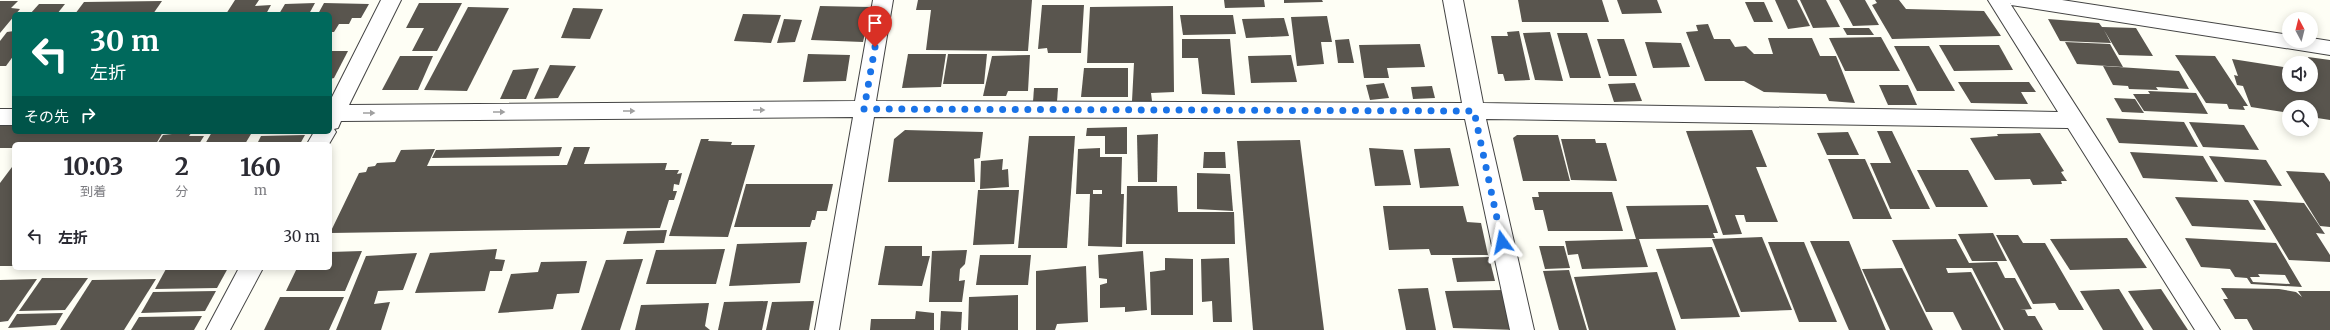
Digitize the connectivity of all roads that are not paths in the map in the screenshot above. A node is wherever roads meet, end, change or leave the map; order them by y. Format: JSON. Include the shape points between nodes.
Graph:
{"nodes":[{"id":1,"x":391,"y":0,"type":"edge"},
{"id":2,"x":883,"y":0,"type":"edge"},
{"id":3,"x":1453,"y":0,"type":"edge"},
{"id":4,"x":1998,"y":0,"type":"edge"},
{"id":5,"x":2018,"y":0,"type":"edge"},
{"id":6,"x":2330,"y":48,"type":"edge"},
{"id":7,"x":864,"y":109,"type":"junction"},
{"id":8,"x":1474,"y":111,"type":"junction"},
{"id":9,"x":332,"y":116,"type":"edge"},
{"id":10,"x":0,"y":117,"type":"edge"},
{"id":11,"x":12,"y":117,"type":"edge"},
{"id":12,"x":2074,"y":120,"type":"junction"},
{"id":13,"x":250,"y":270,"type":"edge"},
{"id":14,"x":218,"y":330,"type":"edge"},
{"id":15,"x":827,"y":330,"type":"edge"},
{"id":16,"x":1522,"y":330,"type":"edge"},
{"id":17,"x":2208,"y":330,"type":"edge"}],
"edges":[{"from":1,"to":9,"type":"street"},
{"from":2,"to":7,"type":"street"},
{"from":3,"to":8,"type":"street"},
{"from":4,"to":12,"type":"street"},
{"from":5,"to":6,"type":"street"},
{"from":7,"to":8,"type":"street"},
{"from":9,"to":7,"type":"street","one_way":true},
{"from":7,"to":15,"type":"street"},
{"from":8,"to":12,"type":"street"},
{"from":8,"to":16,"type":"street"},
{"from":10,"to":11,"type":"street"},
{"from":12,"to":17,"type":"street"},
{"from":13,"to":14,"type":"street"}]}
